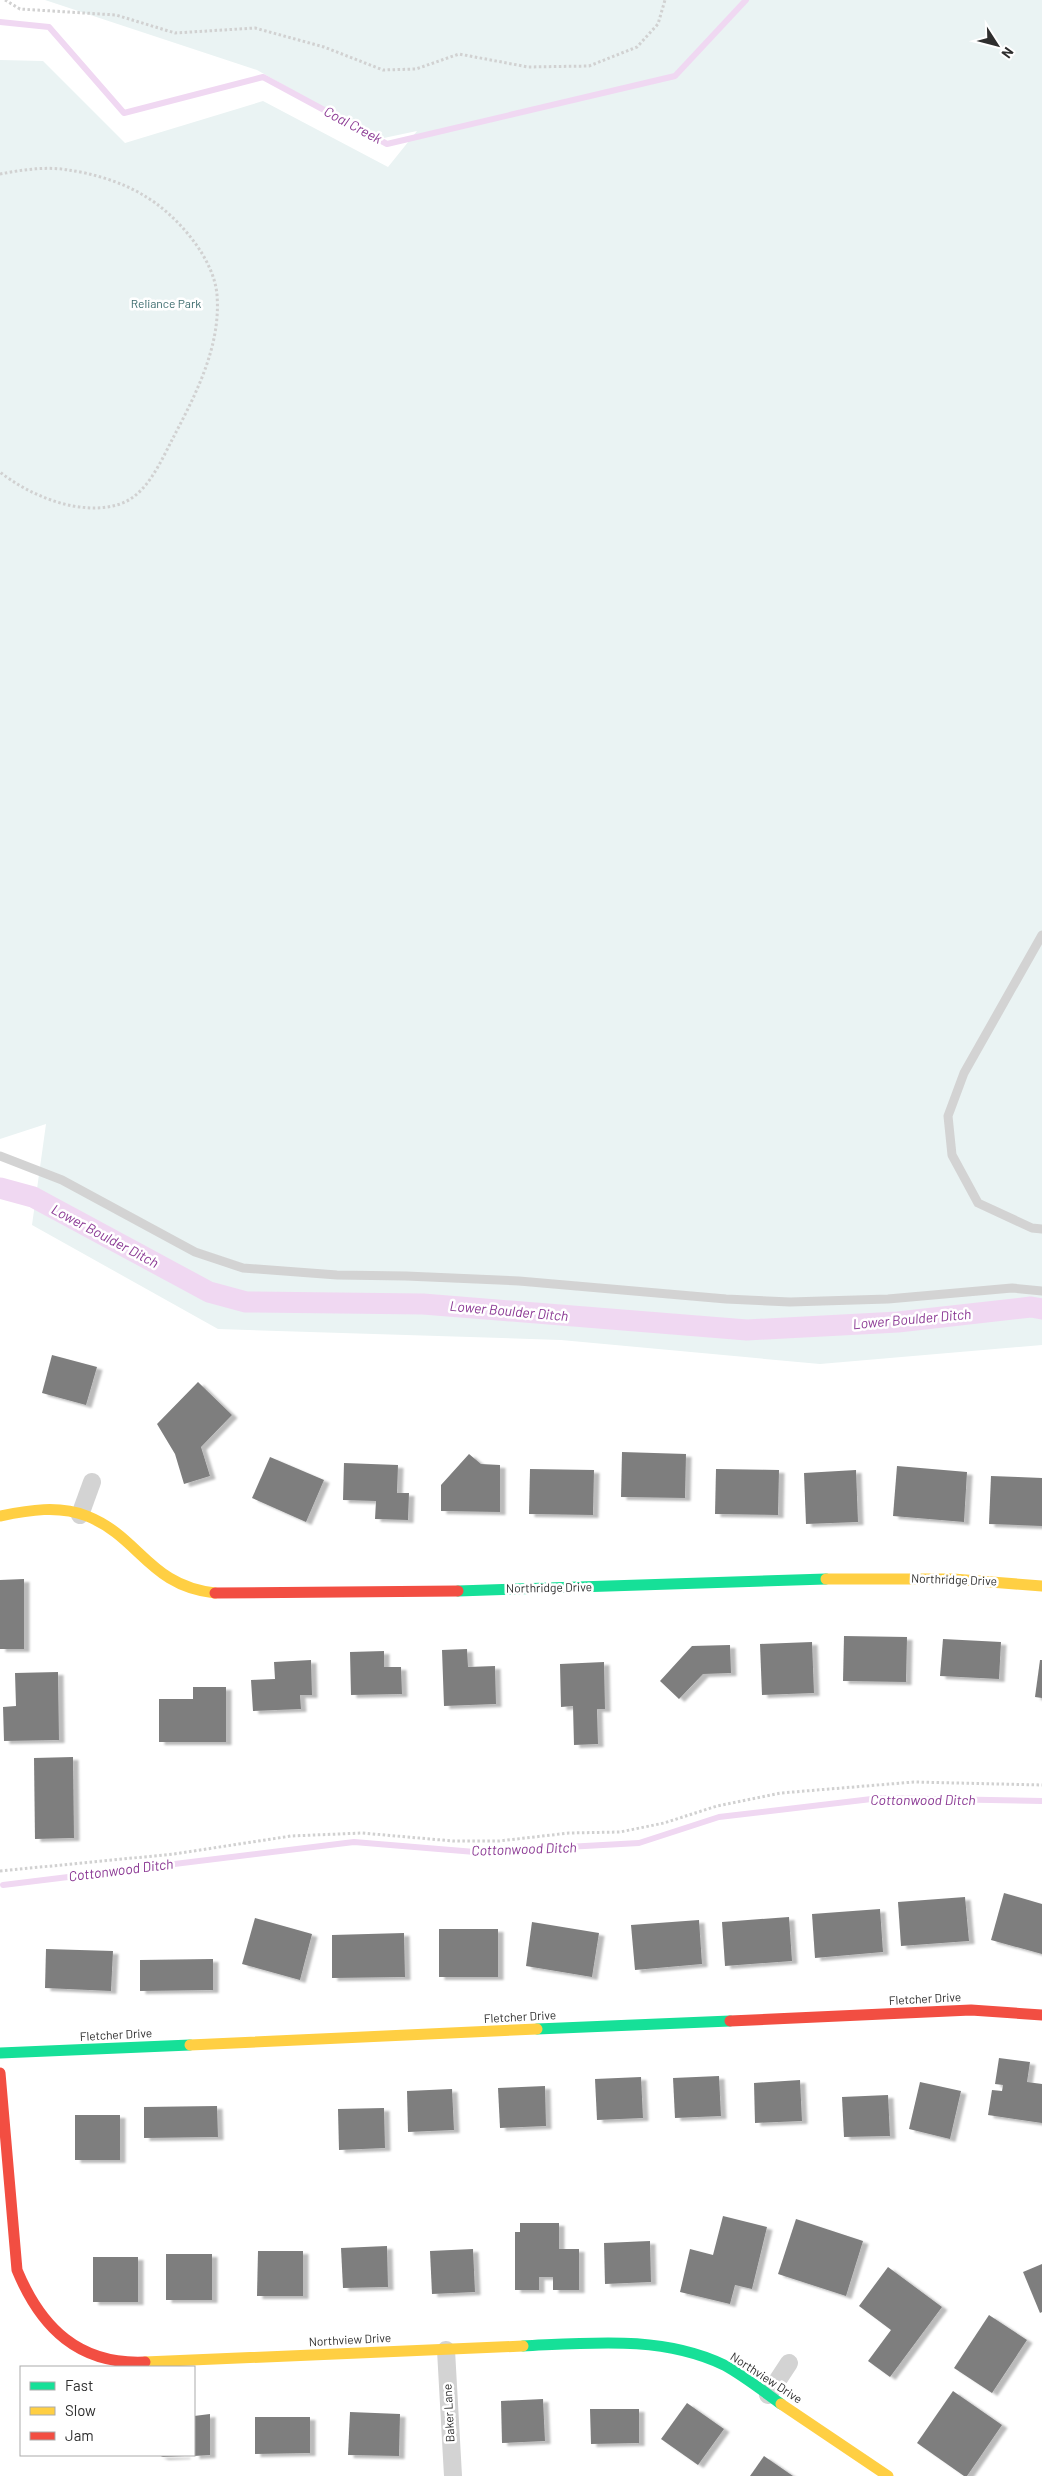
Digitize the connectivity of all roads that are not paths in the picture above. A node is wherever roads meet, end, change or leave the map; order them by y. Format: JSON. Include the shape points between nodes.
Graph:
{"nodes":[{"id":1,"x":1042,"y":935,"type":"edge"},
{"id":2,"x":0,"y":1156,"type":"edge"},
{"id":3,"x":1042,"y":1229,"type":"edge"},
{"id":4,"x":1042,"y":1291,"type":"edge"},
{"id":5,"x":92,"y":1482,"type":"dead end"},
{"id":6,"x":80,"y":1514,"type":"junction"},
{"id":7,"x":0,"y":1516,"type":"edge"},
{"id":8,"x":1042,"y":1586,"type":"edge"},
{"id":9,"x":1042,"y":2015,"type":"edge"},
{"id":10,"x":0,"y":2053,"type":"edge"},
{"id":11,"x":0,"y":2073,"type":"edge"},
{"id":12,"x":446,"y":2350,"type":"junction"},
{"id":13,"x":789,"y":2363,"type":"dead end"},
{"id":14,"x":768,"y":2395,"type":"junction"},
{"id":15,"x":453,"y":2476,"type":"edge"},
{"id":16,"x":888,"y":2476,"type":"edge"}],
"edges":[{"from":1,"to":3,"type":"lane","via":[[964,1073],[948,1116],[952,1155],[978,1203],[1032,1228]]},
{"from":2,"to":4,"type":"lane","via":[[62,1180],[195,1252],[244,1268],[337,1276],[519,1281],[790,1302],[888,1299],[1012,1288]]},
{"from":5,"to":6,"type":"street"},
{"from":6,"to":7,"type":"street","name":"Northridge Drive","via":[[39,1508]]},
{"from":6,"to":8,"type":"street","name":"Northridge Drive","via":[[114,1532],[165,1577],[205,1593],[675,1586],[926,1577],[973,1578]]},
{"from":9,"to":10,"type":"street","name":"Fletcher Drive","via":[[971,2010]]},
{"from":11,"to":12,"type":"street","name":"Northview Drive","via":[[17,2270],[33,2308],[62,2339],[101,2358],[130,2363]]},
{"from":12,"to":14,"type":"street","name":"Northview Drive","via":[[649,2343],[702,2355],[725,2366]]},
{"from":12,"to":15,"type":"street","name":"Baker Lane"},
{"from":13,"to":14,"type":"street"},
{"from":14,"to":16,"type":"street","name":"Northview Drive"}]}
